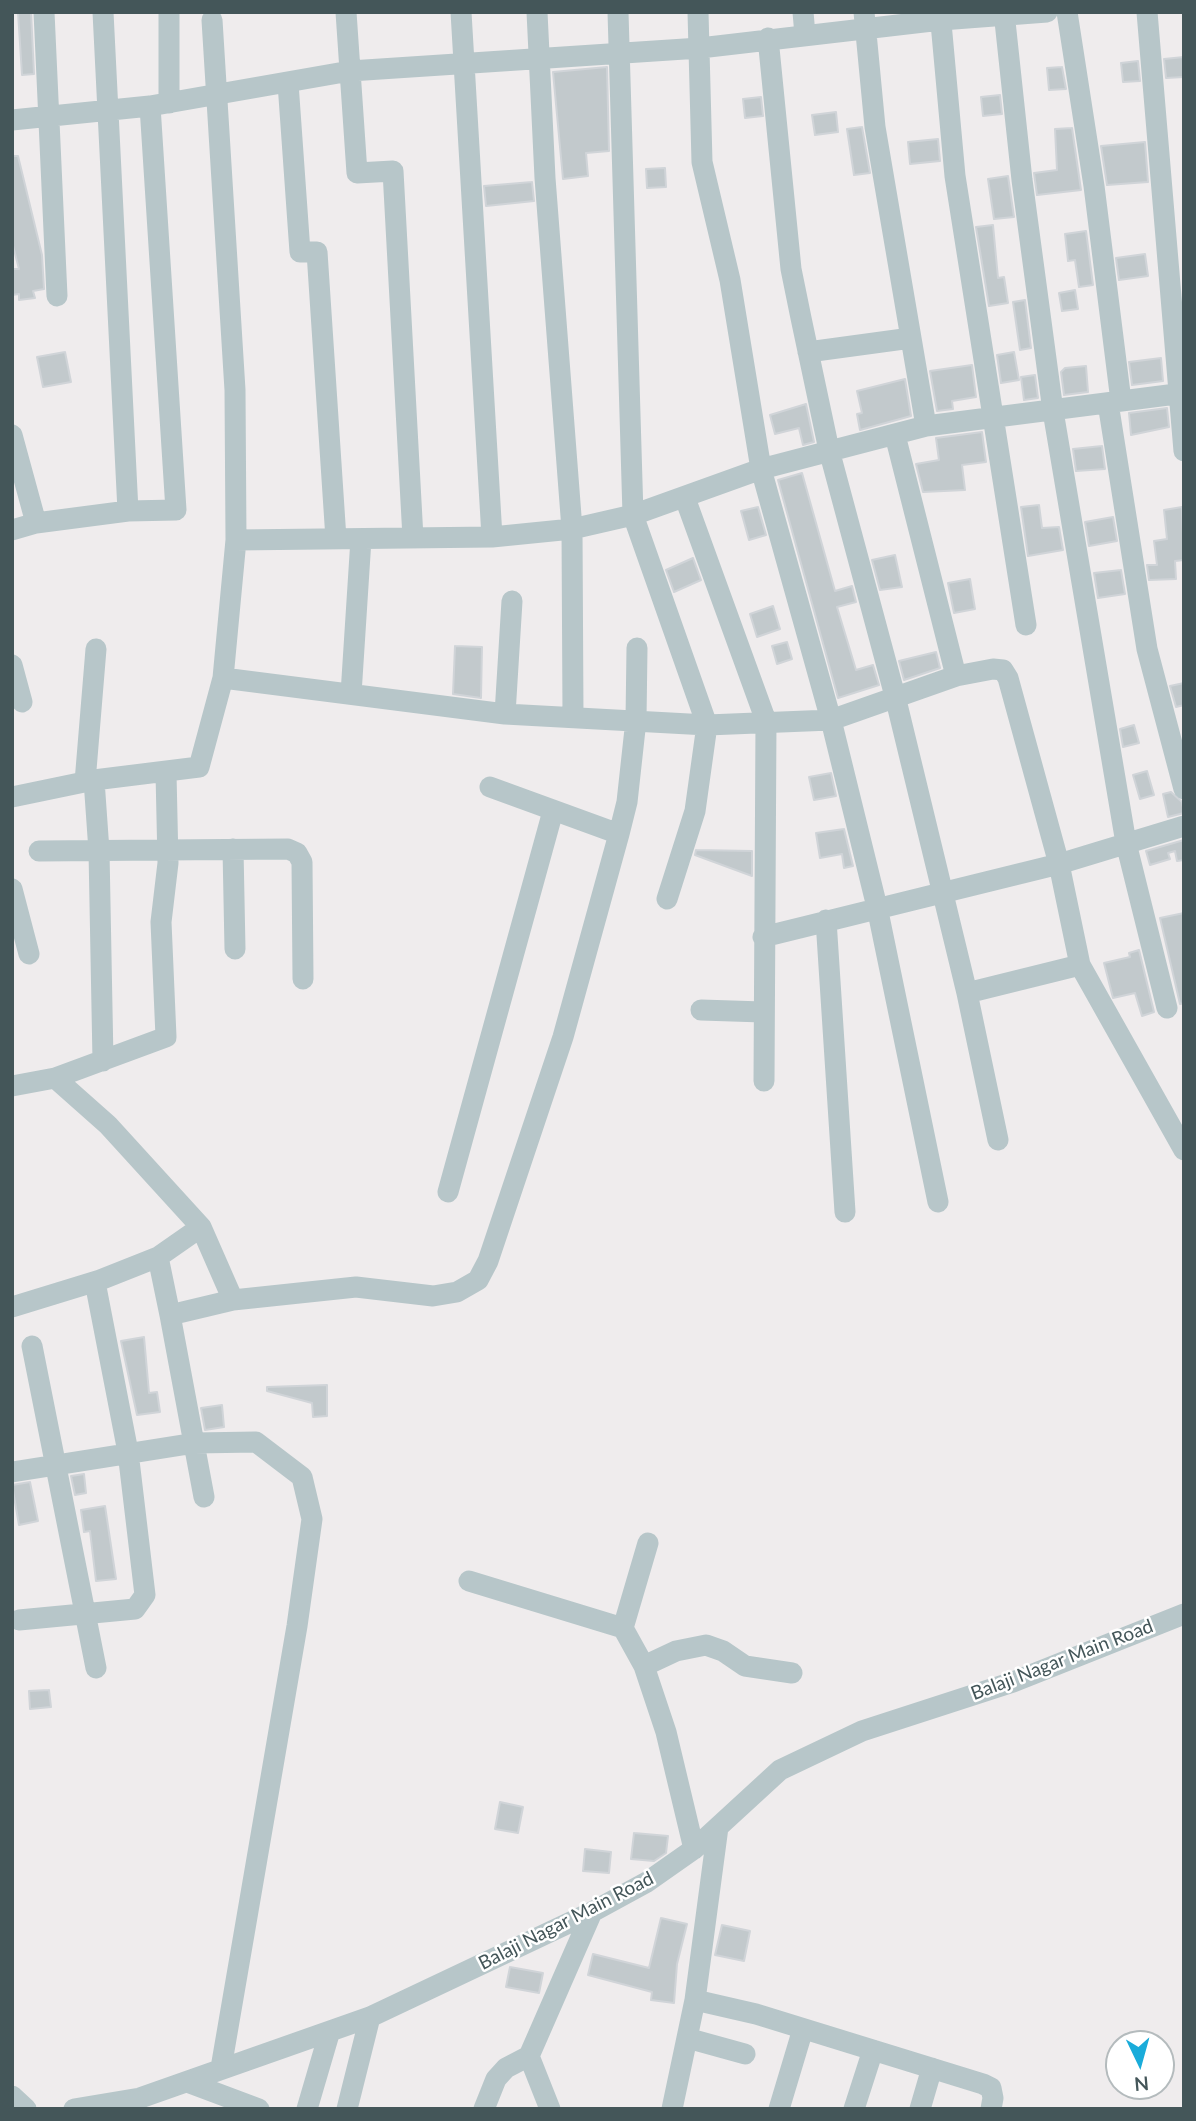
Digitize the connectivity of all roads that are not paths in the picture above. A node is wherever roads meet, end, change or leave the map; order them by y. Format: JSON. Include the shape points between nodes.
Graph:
{"nodes":[{"id":1,"x":44,"y":12,"type":"edge"},
{"id":2,"x":103,"y":12,"type":"edge"},
{"id":3,"x":169,"y":12,"type":"edge"},
{"id":4,"x":346,"y":12,"type":"edge"},
{"id":5,"x":461,"y":12,"type":"edge"},
{"id":6,"x":537,"y":12,"type":"edge"},
{"id":7,"x":618,"y":12,"type":"edge"},
{"id":8,"x":698,"y":12,"type":"edge"},
{"id":9,"x":803,"y":12,"type":"edge"},
{"id":10,"x":1047,"y":12,"type":"edge"},
{"id":11,"x":1067,"y":12,"type":"edge"},
{"id":12,"x":1147,"y":12,"type":"edge"},
{"id":13,"x":1004,"y":14,"type":"edge"},
{"id":14,"x":941,"y":16,"type":"edge"},
{"id":15,"x":212,"y":20,"type":"dead end"},
{"id":16,"x":865,"y":20,"type":"edge"},
{"id":17,"x":805,"y":35,"type":"junction"},
{"id":18,"x":768,"y":37,"type":"junction"},
{"id":19,"x":700,"y":48,"type":"junction"},
{"id":20,"x":620,"y":54,"type":"junction"},
{"id":21,"x":540,"y":57,"type":"junction"},
{"id":22,"x":463,"y":65,"type":"junction"},
{"id":23,"x":350,"y":71,"type":"junction"},
{"id":24,"x":288,"y":83,"type":"junction"},
{"id":25,"x":215,"y":96,"type":"junction"},
{"id":26,"x":159,"y":105,"type":"junction"},
{"id":27,"x":106,"y":113,"type":"junction"},
{"id":28,"x":49,"y":116,"type":"junction"},
{"id":29,"x":12,"y":120,"type":"edge"},
{"id":30,"x":57,"y":296,"type":"dead end"},
{"id":31,"x":911,"y":338,"type":"junction"},
{"id":32,"x":808,"y":352,"type":"junction"},
{"id":33,"x":1180,"y":393,"type":"edge"},
{"id":34,"x":1114,"y":402,"type":"junction"},
{"id":35,"x":1053,"y":411,"type":"junction"},
{"id":36,"x":992,"y":420,"type":"junction"},
{"id":37,"x":926,"y":426,"type":"junction"},
{"id":38,"x":12,"y":435,"type":"edge"},
{"id":39,"x":895,"y":435,"type":"junction"},
{"id":40,"x":829,"y":450,"type":"junction"},
{"id":41,"x":1184,"y":451,"type":"edge"},
{"id":42,"x":761,"y":469,"type":"junction"},
{"id":43,"x":685,"y":498,"type":"junction"},
{"id":44,"x":128,"y":511,"type":"junction"},
{"id":45,"x":634,"y":515,"type":"junction"},
{"id":46,"x":36,"y":523,"type":"junction"},
{"id":47,"x":572,"y":529,"type":"junction"},
{"id":48,"x":12,"y":530,"type":"edge"},
{"id":49,"x":492,"y":537,"type":"junction"},
{"id":50,"x":361,"y":538,"type":"junction"},
{"id":51,"x":413,"y":538,"type":"junction"},
{"id":52,"x":336,"y":539,"type":"junction"},
{"id":53,"x":236,"y":540,"type":"junction"},
{"id":54,"x":512,"y":601,"type":"dead end"},
{"id":55,"x":1027,"y":625,"type":"dead end"},
{"id":56,"x":637,"y":648,"type":"dead end"},
{"id":57,"x":96,"y":649,"type":"dead end"},
{"id":58,"x":12,"y":665,"type":"edge"},
{"id":59,"x":956,"y":676,"type":"junction"},
{"id":60,"x":223,"y":678,"type":"junction"},
{"id":61,"x":351,"y":694,"type":"junction"},
{"id":62,"x":895,"y":696,"type":"junction"},
{"id":63,"x":22,"y":702,"type":"dead end"},
{"id":64,"x":505,"y":714,"type":"junction"},
{"id":65,"x":573,"y":716,"type":"junction"},
{"id":66,"x":636,"y":720,"type":"junction"},
{"id":67,"x":831,"y":720,"type":"junction"},
{"id":68,"x":766,"y":721,"type":"junction"},
{"id":69,"x":707,"y":725,"type":"junction"},
{"id":70,"x":166,"y":773,"type":"junction"},
{"id":71,"x":89,"y":781,"type":"junction"},
{"id":72,"x":490,"y":787,"type":"dead end"},
{"id":73,"x":1184,"y":789,"type":"edge"},
{"id":74,"x":12,"y":797,"type":"edge"},
{"id":75,"x":553,"y":811,"type":"junction"},
{"id":76,"x":1184,"y":826,"type":"edge"},
{"id":77,"x":619,"y":834,"type":"junction"},
{"id":78,"x":1126,"y":843,"type":"junction"},
{"id":79,"x":168,"y":849,"type":"junction"},
{"id":80,"x":233,"y":849,"type":"junction"},
{"id":81,"x":39,"y":851,"type":"dead end"},
{"id":82,"x":99,"y":851,"type":"junction"},
{"id":83,"x":1059,"y":864,"type":"junction"},
{"id":84,"x":12,"y":889,"type":"edge"},
{"id":85,"x":941,"y":894,"type":"junction"},
{"id":86,"x":667,"y":898,"type":"dead end"},
{"id":87,"x":877,"y":907,"type":"junction"},
{"id":88,"x":826,"y":920,"type":"junction"},
{"id":89,"x":763,"y":937,"type":"junction"},
{"id":90,"x":235,"y":948,"type":"dead end"},
{"id":91,"x":29,"y":954,"type":"dead end"},
{"id":92,"x":1080,"y":965,"type":"junction"},
{"id":93,"x":303,"y":979,"type":"dead end"},
{"id":94,"x":967,"y":993,"type":"junction"},
{"id":95,"x":1167,"y":1007,"type":"dead end"},
{"id":96,"x":701,"y":1010,"type":"dead end"},
{"id":97,"x":763,"y":1012,"type":"junction"},
{"id":98,"x":103,"y":1061,"type":"junction"},
{"id":99,"x":55,"y":1078,"type":"junction"},
{"id":100,"x":764,"y":1081,"type":"dead end"},
{"id":101,"x":12,"y":1086,"type":"edge"},
{"id":102,"x":998,"y":1140,"type":"dead end"},
{"id":103,"x":1184,"y":1150,"type":"edge"},
{"id":104,"x":448,"y":1192,"type":"dead end"},
{"id":105,"x":938,"y":1202,"type":"dead end"},
{"id":106,"x":845,"y":1212,"type":"dead end"},
{"id":107,"x":201,"y":1227,"type":"junction"},
{"id":108,"x":158,"y":1257,"type":"junction"},
{"id":109,"x":95,"y":1282,"type":"junction"},
{"id":110,"x":233,"y":1300,"type":"junction"},
{"id":111,"x":12,"y":1307,"type":"edge"},
{"id":112,"x":170,"y":1315,"type":"junction"},
{"id":113,"x":32,"y":1346,"type":"dead end"},
{"id":114,"x":195,"y":1443,"type":"junction"},
{"id":115,"x":128,"y":1452,"type":"junction"},
{"id":116,"x":56,"y":1467,"type":"junction"},
{"id":117,"x":12,"y":1472,"type":"edge"},
{"id":118,"x":204,"y":1497,"type":"dead end"},
{"id":119,"x":649,"y":1543,"type":"dead end"},
{"id":120,"x":469,"y":1581,"type":"dead end"},
{"id":121,"x":85,"y":1614,"type":"junction"},
{"id":122,"x":1184,"y":1614,"type":"edge"},
{"id":123,"x":19,"y":1620,"type":"dead end"},
{"id":124,"x":624,"y":1628,"type":"junction"},
{"id":125,"x":644,"y":1666,"type":"junction"},
{"id":126,"x":96,"y":1668,"type":"dead end"},
{"id":127,"x":792,"y":1673,"type":"dead end"},
{"id":128,"x":718,"y":1827,"type":"junction"},
{"id":129,"x":694,"y":1849,"type":"junction"},
{"id":130,"x":592,"y":1912,"type":"junction"},
{"id":131,"x":695,"y":2000,"type":"junction"},
{"id":132,"x":370,"y":2017,"type":"junction"},
{"id":133,"x":803,"y":2029,"type":"junction"},
{"id":134,"x":329,"y":2034,"type":"junction"},
{"id":135,"x":687,"y":2038,"type":"junction"},
{"id":136,"x":873,"y":2050,"type":"junction"},
{"id":137,"x":744,"y":2054,"type":"dead end"},
{"id":138,"x":529,"y":2056,"type":"junction"},
{"id":139,"x":221,"y":2068,"type":"junction"},
{"id":140,"x":932,"y":2068,"type":"junction"},
{"id":141,"x":187,"y":2082,"type":"junction"},
{"id":142,"x":12,"y":2096,"type":"edge"},
{"id":143,"x":87,"y":2108,"type":"edge"},
{"id":144,"x":26,"y":2109,"type":"edge"},
{"id":145,"x":259,"y":2109,"type":"edge"},
{"id":146,"x":307,"y":2109,"type":"edge"},
{"id":147,"x":347,"y":2109,"type":"edge"},
{"id":148,"x":484,"y":2109,"type":"edge"},
{"id":149,"x":550,"y":2109,"type":"edge"},
{"id":150,"x":672,"y":2109,"type":"edge"},
{"id":151,"x":779,"y":2109,"type":"edge"},
{"id":152,"x":854,"y":2109,"type":"edge"},
{"id":153,"x":920,"y":2109,"type":"edge"},
{"id":154,"x":991,"y":2109,"type":"edge"}],
"edges":[{"from":1,"to":28,"type":"street"},
{"from":2,"to":27,"type":"street"},
{"from":3,"to":26,"type":"street"},
{"from":4,"to":23,"type":"street"},
{"from":5,"to":22,"type":"street"},
{"from":6,"to":21,"type":"street"},
{"from":7,"to":20,"type":"street"},
{"from":8,"to":19,"type":"street"},
{"from":9,"to":17,"type":"street"},
{"from":10,"to":13,"type":"street"},
{"from":11,"to":34,"type":"street","via":[[1094,186]]},
{"from":12,"to":33,"type":"street"},
{"from":13,"to":14,"type":"street"},
{"from":13,"to":35,"type":"street"},
{"from":14,"to":16,"type":"street"},
{"from":14,"to":36,"type":"street","via":[[955,176]]},
{"from":15,"to":25,"type":"street"},
{"from":16,"to":17,"type":"street"},
{"from":16,"to":31,"type":"street","via":[[875,127]]},
{"from":17,"to":18,"type":"street"},
{"from":18,"to":19,"type":"street"},
{"from":18,"to":32,"type":"street","via":[[791,268]]},
{"from":19,"to":20,"type":"street"},
{"from":19,"to":42,"type":"street","via":[[702,162],[730,280]]},
{"from":20,"to":21,"type":"street"},
{"from":20,"to":45,"type":"street"},
{"from":21,"to":22,"type":"street"},
{"from":21,"to":47,"type":"street"},
{"from":22,"to":23,"type":"street"},
{"from":22,"to":49,"type":"street"},
{"from":23,"to":24,"type":"street"},
{"from":23,"to":51,"type":"street","via":[[357,173],[393,171]]},
{"from":24,"to":25,"type":"street"},
{"from":24,"to":52,"type":"street","via":[[300,253],[317,252]]},
{"from":25,"to":26,"type":"street"},
{"from":25,"to":53,"type":"street","via":[[235,390]]},
{"from":26,"to":27,"type":"street"},
{"from":26,"to":44,"type":"street","via":[[176,510]]},
{"from":27,"to":28,"type":"street"},
{"from":27,"to":44,"type":"street"},
{"from":28,"to":29,"type":"street"},
{"from":28,"to":30,"type":"street"},
{"from":31,"to":32,"type":"street"},
{"from":31,"to":37,"type":"street"},
{"from":32,"to":40,"type":"street"},
{"from":33,"to":34,"type":"street"},
{"from":33,"to":41,"type":"street"},
{"from":34,"to":35,"type":"street"},
{"from":34,"to":73,"type":"street","via":[[1147,649]]},
{"from":35,"to":36,"type":"street"},
{"from":35,"to":78,"type":"street"},
{"from":36,"to":37,"type":"street"},
{"from":36,"to":55,"type":"street"},
{"from":37,"to":39,"type":"street"},
{"from":38,"to":46,"type":"street"},
{"from":39,"to":40,"type":"street"},
{"from":39,"to":59,"type":"street"},
{"from":40,"to":42,"type":"street"},
{"from":40,"to":62,"type":"street"},
{"from":42,"to":43,"type":"street"},
{"from":42,"to":67,"type":"street"},
{"from":43,"to":45,"type":"street"},
{"from":43,"to":68,"type":"street"},
{"from":44,"to":46,"type":"street"},
{"from":45,"to":47,"type":"street"},
{"from":45,"to":69,"type":"street"},
{"from":46,"to":48,"type":"street"},
{"from":47,"to":49,"type":"street"},
{"from":47,"to":65,"type":"street"},
{"from":49,"to":51,"type":"street"},
{"from":50,"to":51,"type":"street"},
{"from":50,"to":52,"type":"street"},
{"from":50,"to":61,"type":"street"},
{"from":52,"to":53,"type":"street"},
{"from":53,"to":60,"type":"street"},
{"from":54,"to":64,"type":"street"},
{"from":56,"to":66,"type":"street"},
{"from":57,"to":71,"type":"street"},
{"from":58,"to":63,"type":"street"},
{"from":59,"to":62,"type":"street"},
{"from":59,"to":83,"type":"street","via":[[993,669],[1003,670],[1008,678]]},
{"from":60,"to":61,"type":"street"},
{"from":60,"to":70,"type":"street","via":[[199,767]]},
{"from":61,"to":64,"type":"street"},
{"from":62,"to":67,"type":"street"},
{"from":62,"to":85,"type":"street"},
{"from":64,"to":65,"type":"street"},
{"from":65,"to":66,"type":"street"},
{"from":66,"to":69,"type":"street"},
{"from":66,"to":77,"type":"street"},
{"from":67,"to":68,"type":"street"},
{"from":67,"to":87,"type":"street"},
{"from":68,"to":69,"type":"street"},
{"from":68,"to":89,"type":"street"},
{"from":69,"to":86,"type":"street","via":[[695,811]]},
{"from":70,"to":71,"type":"street"},
{"from":70,"to":79,"type":"street"},
{"from":71,"to":74,"type":"street"},
{"from":71,"to":82,"type":"street"},
{"from":72,"to":75,"type":"street"},
{"from":75,"to":77,"type":"street"},
{"from":75,"to":104,"type":"street"},
{"from":76,"to":78,"type":"street"},
{"from":77,"to":110,"type":"street","via":[[563,1037],[478,1280],[457,1292],[433,1296],[356,1287]]},
{"from":78,"to":83,"type":"street"},
{"from":78,"to":95,"type":"street"},
{"from":79,"to":80,"type":"street"},
{"from":79,"to":82,"type":"street"},
{"from":79,"to":98,"type":"street","via":[[161,922],[166,1037]]},
{"from":80,"to":90,"type":"street"},
{"from":80,"to":93,"type":"street","via":[[288,849],[302,862]]},
{"from":81,"to":82,"type":"street"},
{"from":82,"to":98,"type":"street"},
{"from":83,"to":85,"type":"street"},
{"from":83,"to":92,"type":"street"},
{"from":84,"to":91,"type":"street"},
{"from":85,"to":87,"type":"street"},
{"from":85,"to":94,"type":"street"},
{"from":87,"to":88,"type":"street"},
{"from":87,"to":105,"type":"street"},
{"from":88,"to":89,"type":"street"},
{"from":88,"to":106,"type":"street"},
{"from":89,"to":97,"type":"street"},
{"from":92,"to":94,"type":"street"},
{"from":92,"to":103,"type":"street"},
{"from":94,"to":102,"type":"street"},
{"from":96,"to":97,"type":"street"},
{"from":97,"to":100,"type":"street"},
{"from":98,"to":99,"type":"street"},
{"from":99,"to":101,"type":"street"},
{"from":99,"to":107,"type":"street","via":[[108,1125]]},
{"from":107,"to":108,"type":"street"},
{"from":107,"to":110,"type":"street"},
{"from":108,"to":109,"type":"street"},
{"from":108,"to":112,"type":"street"},
{"from":109,"to":111,"type":"street"},
{"from":109,"to":115,"type":"street"},
{"from":110,"to":112,"type":"street"},
{"from":112,"to":114,"type":"street"},
{"from":113,"to":116,"type":"street"},
{"from":114,"to":115,"type":"street"},
{"from":114,"to":118,"type":"street"},
{"from":114,"to":139,"type":"street","via":[[256,1442],[302,1477],[312,1519]]},
{"from":115,"to":116,"type":"street"},
{"from":115,"to":121,"type":"street","via":[[145,1595],[135,1609]]},
{"from":116,"to":117,"type":"street"},
{"from":116,"to":121,"type":"street"},
{"from":119,"to":124,"type":"street"},
{"from":120,"to":124,"type":"street"},
{"from":121,"to":123,"type":"street"},
{"from":121,"to":126,"type":"street"},
{"from":122,"to":128,"type":"street","name":"Balaji Nagar Main Road","via":[[1013,1682],[862,1731],[780,1770]]},
{"from":124,"to":125,"type":"street"},
{"from":125,"to":127,"type":"street","via":[[676,1651],[706,1645],[745,1666]]},
{"from":125,"to":129,"type":"street","via":[[666,1732]]},
{"from":128,"to":129,"type":"street","name":"Balaji Nagar Main Road"},
{"from":128,"to":131,"type":"street"},
{"from":129,"to":130,"type":"street","name":"Balaji Nagar Main Road"},
{"from":130,"to":132,"type":"street","name":"Balaji Nagar Main Road"},
{"from":130,"to":138,"type":"street"},
{"from":131,"to":133,"type":"street"},
{"from":131,"to":135,"type":"street"},
{"from":132,"to":134,"type":"street","name":"Balaji Nagar Main Road"},
{"from":132,"to":147,"type":"street"},
{"from":133,"to":136,"type":"street"},
{"from":133,"to":151,"type":"street"},
{"from":134,"to":139,"type":"street","name":"Balaji Nagar Main Road"},
{"from":134,"to":146,"type":"street"},
{"from":135,"to":137,"type":"street"},
{"from":135,"to":150,"type":"street"},
{"from":136,"to":140,"type":"street"},
{"from":136,"to":152,"type":"street"},
{"from":138,"to":148,"type":"street","via":[[506,2067]]},
{"from":138,"to":149,"type":"street"},
{"from":139,"to":141,"type":"street","name":"Balaji Nagar Main Road"},
{"from":140,"to":153,"type":"street"},
{"from":140,"to":154,"type":"street","via":[[991,2088]]},
{"from":141,"to":143,"type":"street","name":"Balaji Nagar Main Road","via":[[140,2098]]},
{"from":141,"to":145,"type":"street"},
{"from":142,"to":144,"type":"street"}]}
